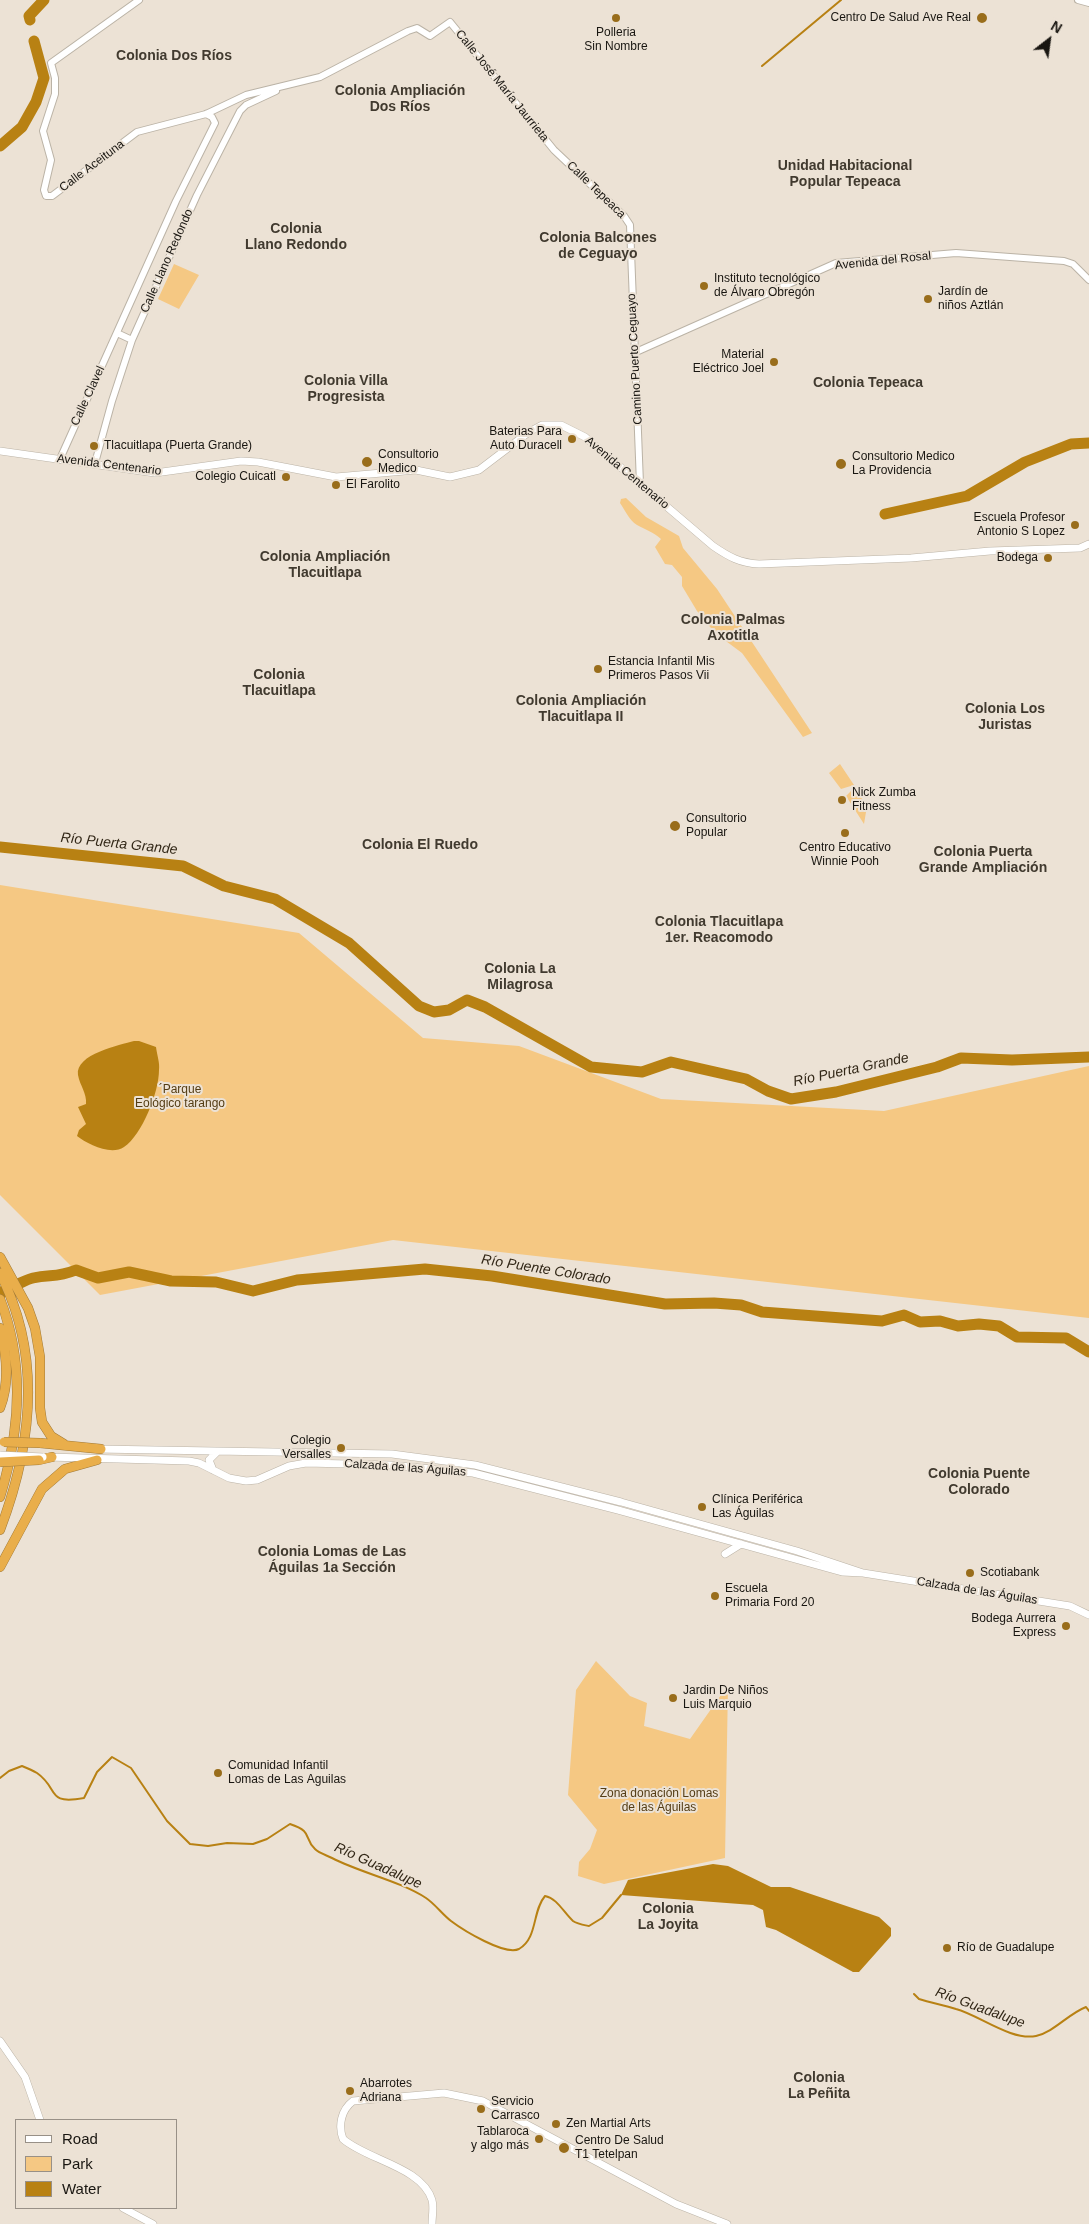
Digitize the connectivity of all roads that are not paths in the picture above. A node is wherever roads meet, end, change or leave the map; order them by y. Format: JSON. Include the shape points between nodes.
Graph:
{"nodes":[{"id":1,"x":139,"y":0,"type":"edge"},
{"id":2,"x":1078,"y":0,"type":"edge"},
{"id":3,"x":1089,"y":2,"type":"edge"},
{"id":4,"x":281,"y":88,"type":"junction"},
{"id":5,"x":206,"y":114,"type":"junction"},
{"id":6,"x":554,"y":150,"type":"joint"},
{"id":7,"x":631,"y":234,"type":"joint"},
{"id":8,"x":1089,"y":280,"type":"edge"},
{"id":9,"x":117,"y":333,"type":"junction"},
{"id":10,"x":132,"y":340,"type":"junction"},
{"id":11,"x":636,"y":352,"type":"junction"},
{"id":12,"x":0,"y":451,"type":"edge"},
{"id":13,"x":60,"y":459,"type":"junction"},
{"id":14,"x":95,"y":463,"type":"junction"},
{"id":15,"x":640,"y":484,"type":"junction"},
{"id":16,"x":1089,"y":544,"type":"edge"},
{"id":17,"x":1080,"y":548,"type":"junction"},
{"id":18,"x":1089,"y":552,"type":"edge"},
{"id":19,"x":0,"y":1257,"type":"edge"},
{"id":20,"x":0,"y":1273,"type":"edge"},
{"id":21,"x":0,"y":1298,"type":"edge"},
{"id":22,"x":0,"y":1328,"type":"edge"},
{"id":23,"x":0,"y":1408,"type":"edge"},
{"id":24,"x":40,"y":1408,"type":"junction"},
{"id":25,"x":2,"y":1444,"type":"edge"},
{"id":26,"x":64,"y":1444,"type":"junction"},
{"id":27,"x":41,"y":1445,"type":"junction"},
{"id":28,"x":101,"y":1450,"type":"junction"},
{"id":29,"x":144,"y":1450,"type":"junction"},
{"id":30,"x":285,"y":1451,"type":"junction"},
{"id":31,"x":218,"y":1452,"type":"junction"},
{"id":32,"x":0,"y":1455,"type":"edge"},
{"id":33,"x":45,"y":1458,"type":"junction"},
{"id":34,"x":97,"y":1460,"type":"junction"},
{"id":35,"x":144,"y":1461,"type":"junction"},
{"id":36,"x":0,"y":1462,"type":"edge"},
{"id":37,"x":289,"y":1466,"type":"junction"},
{"id":38,"x":213,"y":1470,"type":"junction"},
{"id":39,"x":0,"y":1497,"type":"edge"},
{"id":40,"x":0,"y":1530,"type":"edge"},
{"id":41,"x":742,"y":1544,"type":"junction"},
{"id":42,"x":725,"y":1554,"type":"dead end"},
{"id":43,"x":0,"y":1567,"type":"edge"},
{"id":44,"x":863,"y":1573,"type":"junction"},
{"id":45,"x":1089,"y":1615,"type":"edge"},
{"id":46,"x":0,"y":2041,"type":"edge"},
{"id":47,"x":40,"y":2119,"type":"edge"},
{"id":48,"x":125,"y":2209,"type":"edge"},
{"id":49,"x":153,"y":2224,"type":"edge"},
{"id":50,"x":432,"y":2224,"type":"edge"},
{"id":51,"x":727,"y":2224,"type":"edge"}],
"edges":[{"from":1,"to":5,"type":"street","name":"Calle Aceituna","via":[[51,63],[55,78],[54,94],[43,131],[51,160],[44,190],[46,196],[52,196],[137,132]]},
{"from":2,"to":3,"type":"street"},
{"from":4,"to":5,"type":"street","via":[[246,95]]},
{"from":4,"to":6,"type":"street","name":"Calle José María Jaurrieta","via":[[320,76],[408,31],[417,28],[430,36],[450,22]]},
{"from":4,"to":10,"type":"street","name":"Calle Llano Redondo","via":[[240,111],[197,195]]},
{"from":5,"to":9,"type":"street","name":"Calle Llano Redondo","via":[[215,123]]},
{"from":6,"to":7,"type":"street","name":"Calle Tepeaca","via":[[624,216]]},
{"from":7,"to":11,"type":"street","name":"Camino Puerto Ceguayo"},
{"from":8,"to":11,"type":"street","name":"Avenida del Rosal","via":[[1073,264],[1064,261],[997,254],[956,253],[836,264]]},
{"from":9,"to":10,"type":"street"},
{"from":9,"to":13,"type":"street","name":"Calle Clavel"},
{"from":10,"to":14,"type":"street","name":"Calle Llano Redondo"},
{"from":11,"to":15,"type":"street","name":"Camino Puerto Ceguayo"},
{"from":12,"to":13,"type":"main road","name":"Avenida Centenario"},
{"from":13,"to":14,"type":"main road","name":"Avenida Centenario"},
{"from":14,"to":15,"type":"main road","name":"Avenida Centenario","via":[[155,473],[258,462],[336,477],[416,470],[457,476],[479,470],[528,432],[542,424],[552,424],[585,437]]},
{"from":15,"to":17,"type":"main road","name":"Avenida Centenario","via":[[726,556],[747,563],[880,560]]},
{"from":16,"to":17,"type":"main road","name":"Avenida Centenario"},
{"from":17,"to":18,"type":"main road","name":"Avenida Centenario"},
{"from":19,"to":24,"type":"highway","via":[[28,1308],[38,1345]]},
{"from":20,"to":40,"type":"highway","via":[[18,1316],[29,1369],[26,1436],[11,1500]]},
{"from":21,"to":39,"type":"highway","via":[[11,1332],[17,1371],[14,1437]]},
{"from":22,"to":23,"type":"highway","via":[[7,1374],[6,1392]]},
{"from":24,"to":26,"type":"highway","via":[[47,1432]]},
{"from":24,"to":27,"type":"highway"},
{"from":25,"to":27,"type":"highway","bridge":true},
{"from":26,"to":27,"type":"highway"},
{"from":26,"to":28,"type":"highway"},
{"from":27,"to":28,"type":"main road","name":"Calzada de las Águilas"},
{"from":28,"to":29,"type":"main road","name":"Calzada de las Águilas"},
{"from":29,"to":31,"type":"main road","name":"Calzada de las Águilas"},
{"from":29,"to":35,"type":"main road"},
{"from":30,"to":31,"type":"main road","name":"Calzada de las Águilas"},
{"from":30,"to":37,"type":"main road","via":[[290,1458]]},
{"from":30,"to":44,"type":"main road","name":"Calzada de las Águilas","via":[[392,1454],[489,1468],[729,1532]]},
{"from":31,"to":38,"type":"main road","via":[[209,1460]]},
{"from":32,"to":33,"type":"main road","name":"Calzada de las Águilas","bridge":true},
{"from":33,"to":34,"type":"main road","name":"Calzada de las Águilas"},
{"from":33,"to":36,"type":"highway","bridge":true},
{"from":34,"to":35,"type":"main road","name":"Calzada de las Águilas"},
{"from":34,"to":43,"type":"highway","via":[[65,1469],[42,1489]]},
{"from":35,"to":38,"type":"main road","name":"Calzada de las Águilas","via":[[199,1463]]},
{"from":37,"to":38,"type":"main road","name":"Calzada de las Águilas","via":[[257,1480],[246,1481],[229,1478]]},
{"from":37,"to":41,"type":"main road","name":"Calzada de las Águilas","via":[[306,1463],[390,1465],[480,1474]]},
{"from":41,"to":42,"type":"main road"},
{"from":41,"to":44,"type":"main road","name":"Calzada de las Águilas","via":[[842,1572]]},
{"from":44,"to":45,"type":"main road","name":"Calzada de las Águilas","via":[[1070,1606]]},
{"from":46,"to":47,"type":"main road","via":[[24,2077]]},
{"from":48,"to":49,"type":"main road"},
{"from":50,"to":51,"type":"main road","via":[[432,2200],[420,2183],[344,2140],[341,2120],[344,2110],[353,2101],[444,2093],[483,2101],[676,2204]]}]}
